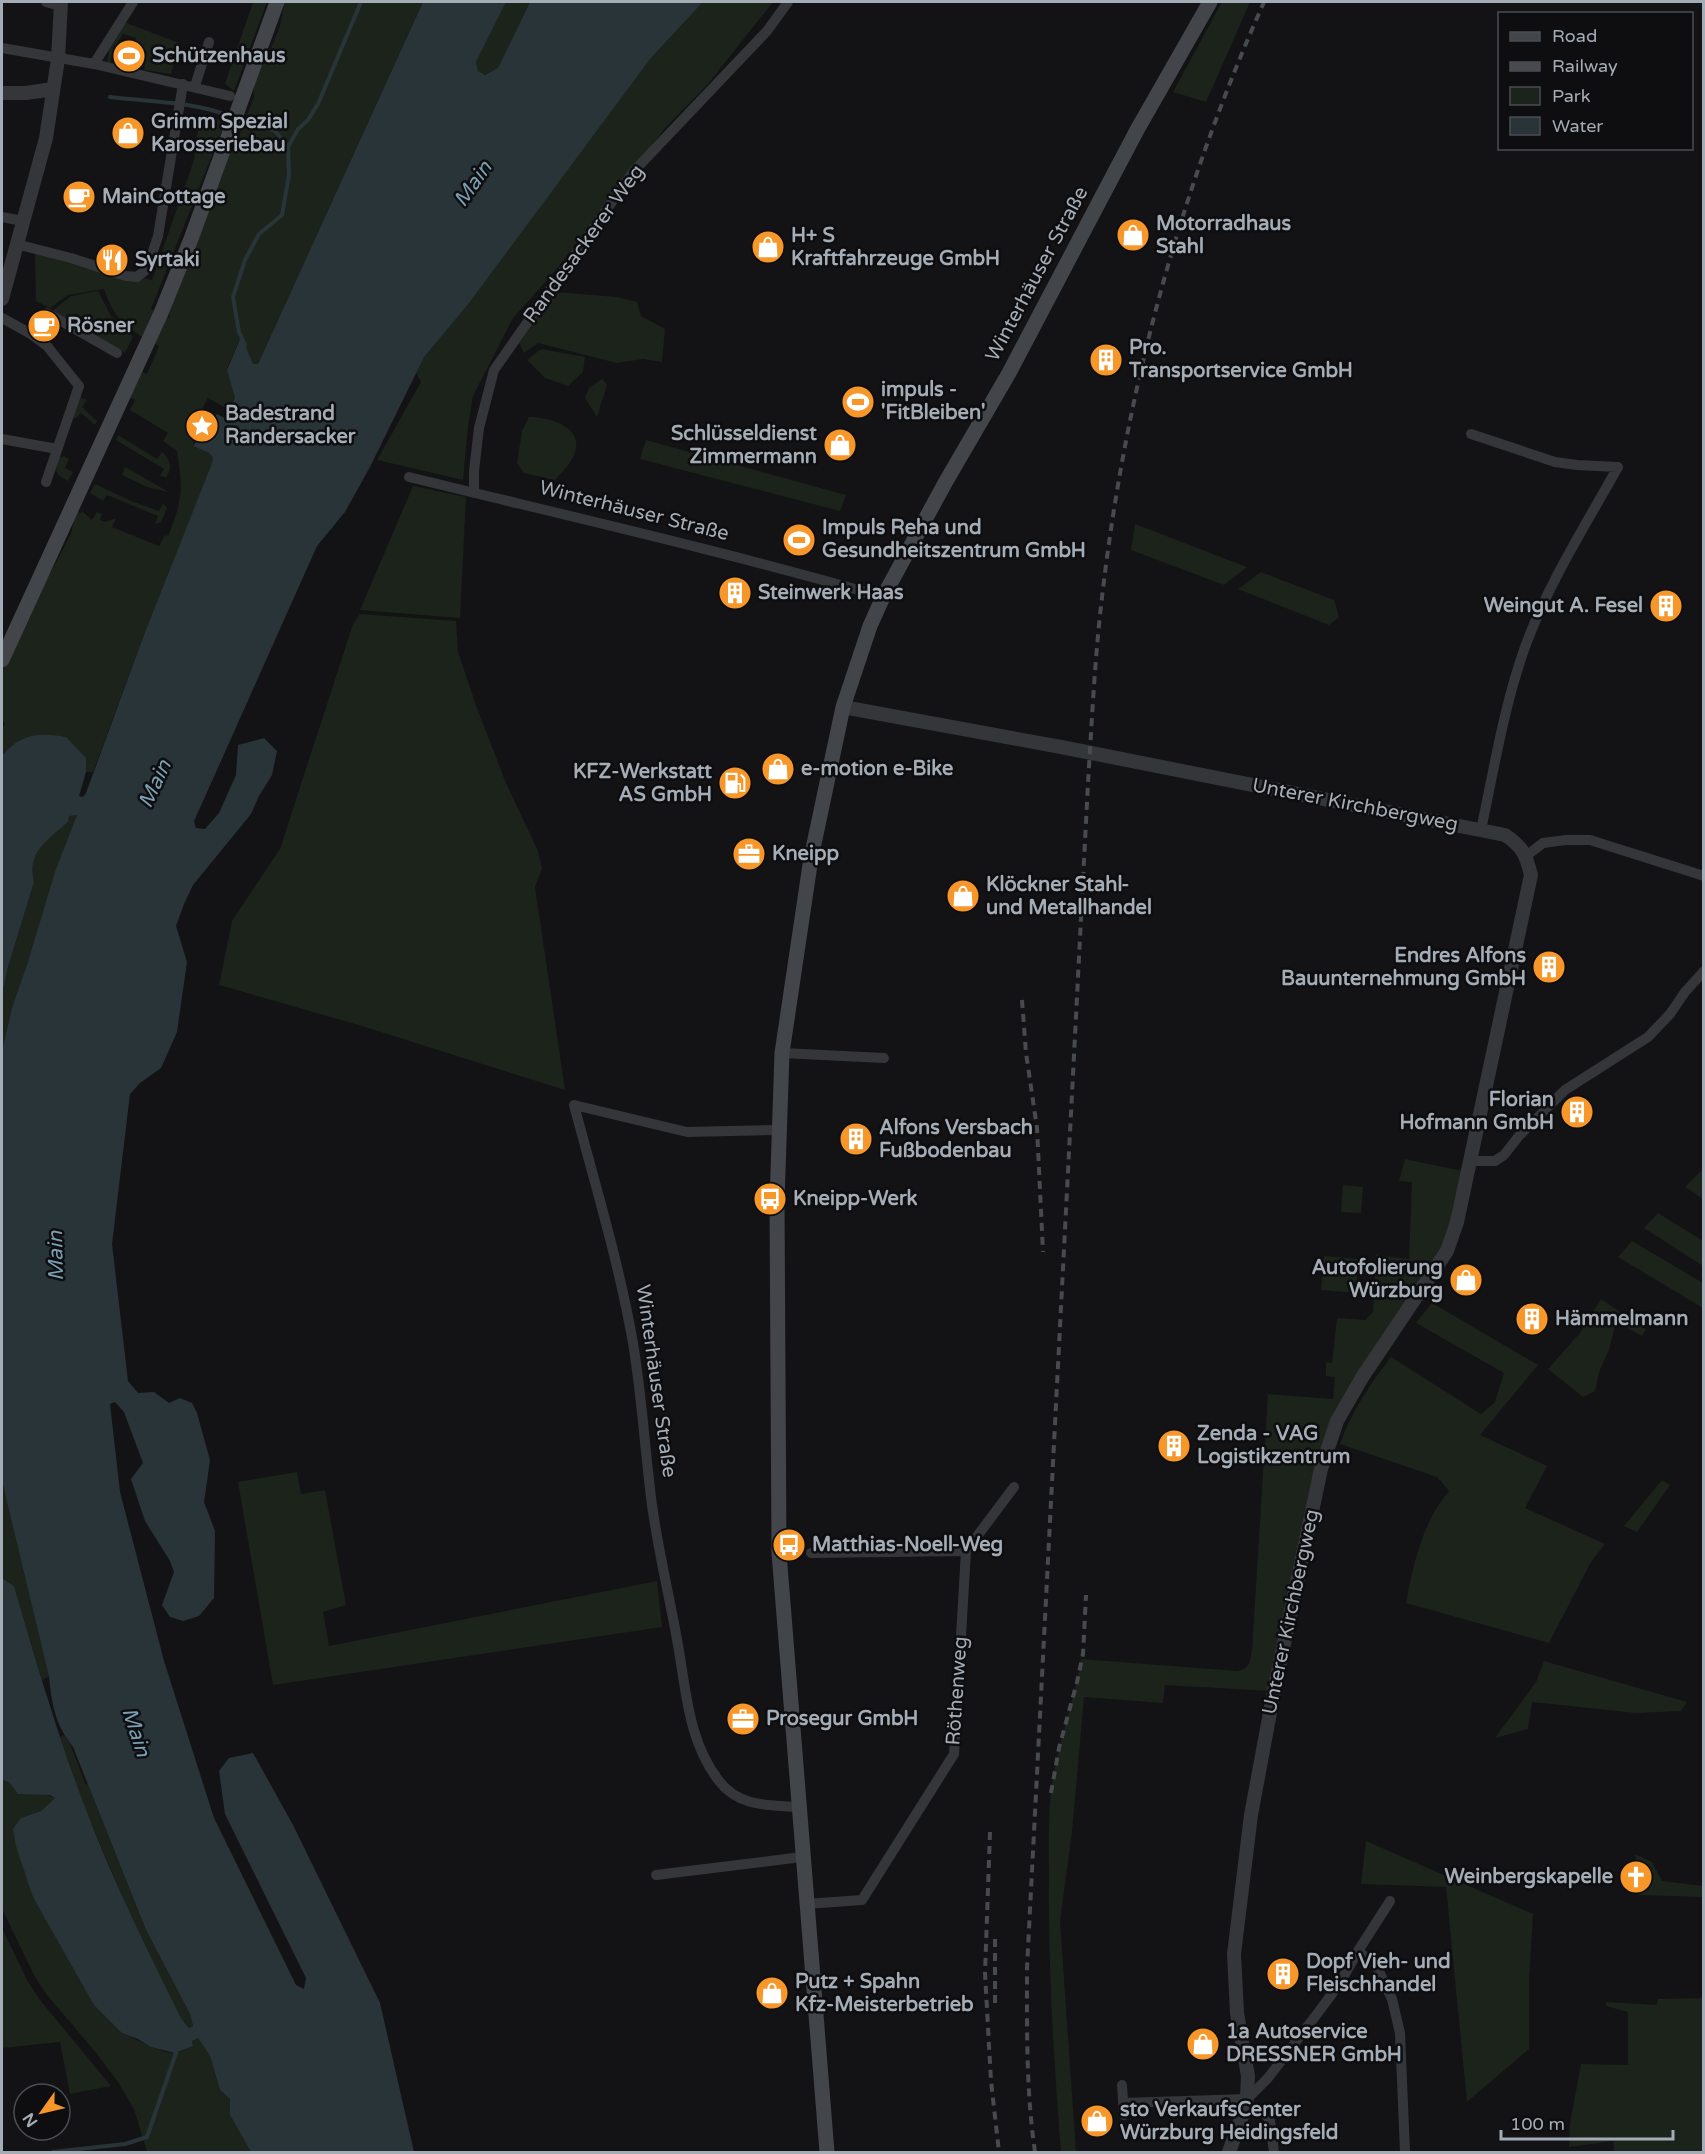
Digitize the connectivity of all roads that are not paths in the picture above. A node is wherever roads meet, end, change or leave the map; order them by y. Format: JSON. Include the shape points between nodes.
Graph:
{"nodes":[{"id":1,"x":46,"y":2,"type":"edge"},
{"id":2,"x":133,"y":2,"type":"edge"},
{"id":3,"x":277,"y":2,"type":"edge"},
{"id":4,"x":788,"y":2,"type":"edge"},
{"id":5,"x":1210,"y":2,"type":"edge"},
{"id":6,"x":60,"y":4,"type":"edge"},
{"id":7,"x":209,"y":42,"type":"dead end"},
{"id":8,"x":2,"y":48,"type":"edge"},
{"id":9,"x":58,"y":58,"type":"junction"},
{"id":10,"x":94,"y":64,"type":"junction"},
{"id":11,"x":183,"y":84,"type":"junction"},
{"id":12,"x":195,"y":86,"type":"junction"},
{"id":13,"x":53,"y":89,"type":"junction"},
{"id":14,"x":2,"y":93,"type":"edge"},
{"id":15,"x":237,"y":95,"type":"junction"},
{"id":16,"x":2,"y":217,"type":"edge"},
{"id":17,"x":23,"y":221,"type":"junction"},
{"id":18,"x":16,"y":244,"type":"junction"},
{"id":19,"x":2,"y":299,"type":"edge"},
{"id":20,"x":47,"y":313,"type":"dead end"},
{"id":21,"x":2,"y":318,"type":"edge"},
{"id":22,"x":117,"y":353,"type":"dead end"},
{"id":23,"x":1472,"y":434,"type":"dead end"},
{"id":24,"x":2,"y":439,"type":"edge"},
{"id":25,"x":57,"y":449,"type":"junction"},
{"id":26,"x":409,"y":477,"type":"dead end"},
{"id":27,"x":46,"y":482,"type":"dead end"},
{"id":28,"x":474,"y":493,"type":"junction"},
{"id":29,"x":883,"y":597,"type":"junction"},
{"id":30,"x":2,"y":660,"type":"edge"},
{"id":31,"x":843,"y":707,"type":"junction"},
{"id":32,"x":1481,"y":830,"type":"junction"},
{"id":33,"x":1526,"y":856,"type":"junction"},
{"id":34,"x":1704,"y":876,"type":"edge"},
{"id":35,"x":1704,"y":971,"type":"edge"},
{"id":36,"x":782,"y":1053,"type":"junction"},
{"id":37,"x":884,"y":1058,"type":"dead end"},
{"id":38,"x":779,"y":1130,"type":"junction"},
{"id":39,"x":1470,"y":1161,"type":"junction"},
{"id":40,"x":1014,"y":1487,"type":"dead end"},
{"id":41,"x":966,"y":1551,"type":"junction"},
{"id":42,"x":811,"y":1553,"type":"dead end"},
{"id":43,"x":798,"y":1807,"type":"junction"},
{"id":44,"x":802,"y":1857,"type":"junction"},
{"id":45,"x":656,"y":1875,"type":"dead end"},
{"id":46,"x":1390,"y":1901,"type":"dead end"},
{"id":47,"x":806,"y":1905,"type":"junction"},
{"id":48,"x":1358,"y":1951,"type":"junction"},
{"id":49,"x":1122,"y":2085,"type":"dead end"},
{"id":50,"x":1123,"y":2103,"type":"junction"},
{"id":51,"x":1246,"y":2103,"type":"junction"},
{"id":52,"x":1124,"y":2115,"type":"dead end"},
{"id":53,"x":827,"y":2152,"type":"edge"},
{"id":54,"x":1229,"y":2152,"type":"edge"},
{"id":55,"x":1274,"y":2152,"type":"edge"},
{"id":56,"x":1405,"y":2152,"type":"edge"}],
"edges":[{"from":1,"to":6,"type":"street"},
{"from":2,"to":10,"type":"street"},
{"from":3,"to":15,"type":"main road"},
{"from":4,"to":28,"type":"street","name":"Randesackerer Weg","via":[[767,31],[633,172],[494,370],[479,428]]},
{"from":5,"to":29,"type":"main road","name":"Winterhäuser Straße"},
{"from":6,"to":9,"type":"street"},
{"from":7,"to":12,"type":"street"},
{"from":8,"to":9,"type":"street"},
{"from":9,"to":10,"type":"street"},
{"from":9,"to":13,"type":"street"},
{"from":10,"to":11,"type":"street"},
{"from":11,"to":12,"type":"street"},
{"from":11,"to":18,"type":"street","via":[[158,236],[147,269],[138,277],[126,276]]},
{"from":12,"to":15,"type":"street"},
{"from":13,"to":14,"type":"street"},
{"from":13,"to":17,"type":"street","via":[[46,138]]},
{"from":15,"to":30,"type":"main road","via":[[233,125],[161,313]]},
{"from":16,"to":17,"type":"street"},
{"from":17,"to":18,"type":"street"},
{"from":18,"to":19,"type":"street"},
{"from":20,"to":22,"type":"street"},
{"from":21,"to":25,"type":"street","via":[[47,346],[79,386]]},
{"from":23,"to":32,"type":"street","via":[[1555,462],[1618,467],[1543,605],[1526,645],[1503,726]]},
{"from":24,"to":25,"type":"street"},
{"from":25,"to":27,"type":"street"},
{"from":26,"to":28,"type":"street","name":"Winterhäuser Straße"},
{"from":28,"to":29,"type":"street","name":"Winterhäuser Straße","via":[[813,576]]},
{"from":29,"to":31,"type":"main road","name":"Winterhäuser Straße"},
{"from":31,"to":32,"type":"street","name":"Unterer Kirchbergweg"},
{"from":31,"to":36,"type":"main road","name":"Winterhäuser Straße","via":[[811,858]]},
{"from":32,"to":33,"type":"street","name":"Unterer Kirchbergweg","via":[[1505,835]]},
{"from":33,"to":34,"type":"street","via":[[1544,843],[1590,840]]},
{"from":33,"to":39,"type":"street","name":"Unterer Kirchbergweg","via":[[1531,875]]},
{"from":35,"to":39,"type":"street","via":[[1648,1037],[1564,1090],[1504,1155],[1494,1161]]},
{"from":36,"to":37,"type":"street"},
{"from":36,"to":38,"type":"main road","name":"Winterhäuser Straße"},
{"from":38,"to":43,"type":"main road","name":"Winterhäuser Straße","via":[[779,1553]]},
{"from":38,"to":43,"type":"street","name":"Winterhäuser Straße","via":[[687,1132],[574,1105],[633,1345],[653,1510],[693,1729],[712,1770],[736,1797],[754,1804]]},
{"from":39,"to":51,"type":"street","name":"Unterer Kirchbergweg","via":[[1447,1251],[1342,1412],[1321,1470],[1266,1734],[1238,1912],[1234,1954],[1237,2013],[1248,2076]]},
{"from":40,"to":41,"type":"street"},
{"from":41,"to":42,"type":"street"},
{"from":41,"to":47,"type":"street","name":"Röthenweg","via":[[954,1754],[862,1900]]},
{"from":43,"to":44,"type":"main road","name":"Winterhäuser Straße"},
{"from":44,"to":45,"type":"street"},
{"from":44,"to":47,"type":"main road","name":"Winterhäuser Straße"},
{"from":46,"to":48,"type":"street"},
{"from":47,"to":53,"type":"main road","name":"Winterhäuser Straße"},
{"from":48,"to":51,"type":"street","via":[[1340,1983]]},
{"from":48,"to":56,"type":"street","via":[[1376,1965],[1392,1999],[1400,2033]]},
{"from":49,"to":50,"type":"street"},
{"from":50,"to":51,"type":"street"},
{"from":50,"to":52,"type":"street"},
{"from":51,"to":54,"type":"street","name":"Unterer Kirchbergweg"},
{"from":51,"to":55,"type":"street","via":[[1263,2110],[1270,2121]]}]}
